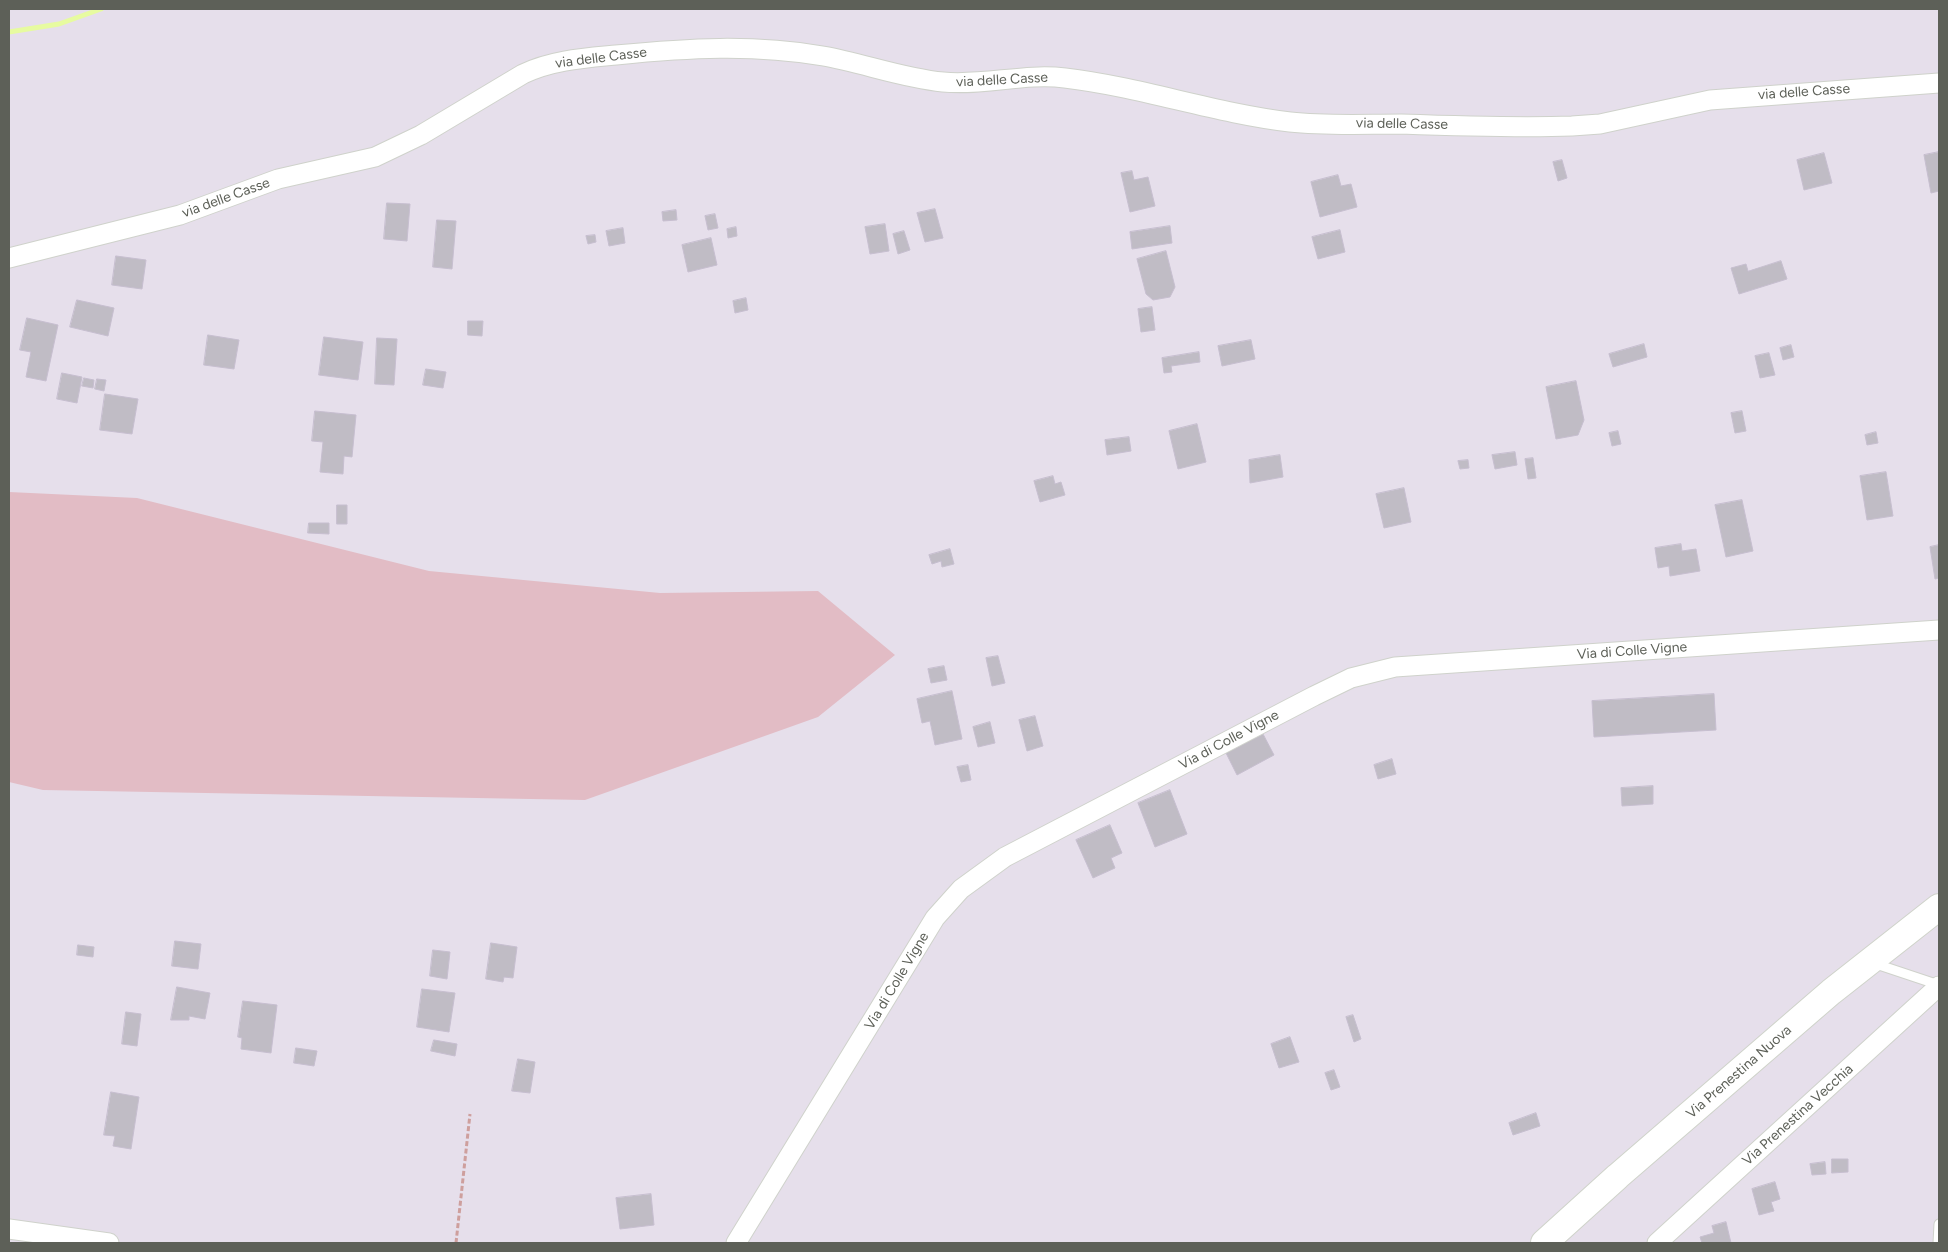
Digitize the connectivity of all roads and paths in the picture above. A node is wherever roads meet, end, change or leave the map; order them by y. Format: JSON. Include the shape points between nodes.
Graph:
{"nodes":[{"id":1,"x":1939,"y":83,"type":"edge"},
{"id":2,"x":9,"y":258,"type":"edge"},
{"id":3,"x":1939,"y":630,"type":"edge"},
{"id":4,"x":1939,"y":907,"type":"edge"},
{"id":5,"x":1868,"y":962,"type":"junction"},
{"id":6,"x":1939,"y":985,"type":"edge"},
{"id":7,"x":470,"y":1114,"type":"dead end"},
{"id":8,"x":1939,"y":1224,"type":"edge"},
{"id":9,"x":9,"y":1229,"type":"edge"},
{"id":10,"x":109,"y":1243,"type":"edge"},
{"id":11,"x":456,"y":1243,"type":"edge"},
{"id":12,"x":736,"y":1243,"type":"edge"},
{"id":13,"x":1544,"y":1243,"type":"edge"},
{"id":14,"x":1657,"y":1243,"type":"edge"},
{"id":15,"x":1938,"y":1243,"type":"edge"}],
"edges":[{"from":1,"to":2,"type":"street","name":"via delle Casse","via":[[1710,100],[1600,124],[1572,126],[1303,123],[1135,89],[1060,78],[956,83],[811,54],[737,47],[685,48],[585,58],[540,67],[421,135],[375,157],[278,179],[180,215]]},
{"from":3,"to":12,"type":"street","name":"Via di Colle Vigne","via":[[1395,667],[1363,674],[1314,696],[1005,857],[952,897],[935,918]]},
{"from":4,"to":5,"type":"main road","name":"Via Prenestina Nuova"},
{"from":5,"to":6,"type":"lane"},
{"from":5,"to":13,"type":"main road","name":"Via Prenestina Nuova"},
{"from":6,"to":14,"type":"street","name":"Via Prenestina Vecchia"},
{"from":7,"to":11,"type":"path"},
{"from":8,"to":15,"type":"lane"},
{"from":9,"to":10,"type":"street"}]}
